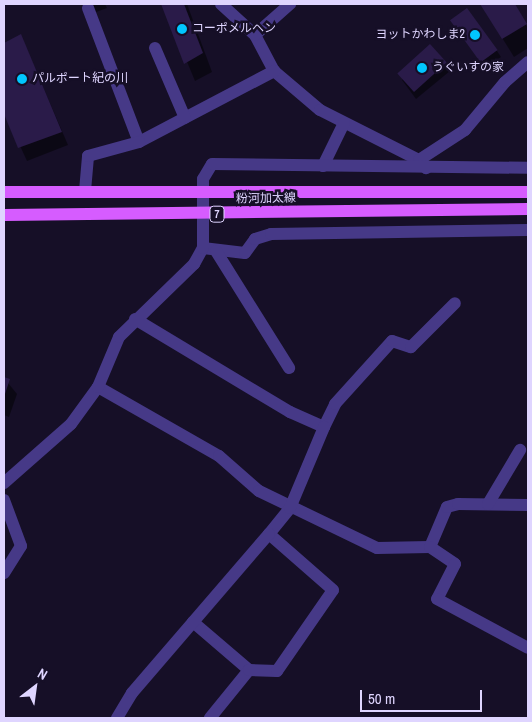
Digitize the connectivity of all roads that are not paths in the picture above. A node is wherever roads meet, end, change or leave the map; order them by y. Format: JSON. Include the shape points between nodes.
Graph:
{"nodes":[{"id":1,"x":221,"y":4,"type":"edge"},
{"id":2,"x":290,"y":4,"type":"edge"},
{"id":3,"x":88,"y":8,"type":"dead end"},
{"id":4,"x":255,"y":35,"type":"junction"},
{"id":5,"x":155,"y":48,"type":"dead end"},
{"id":6,"x":528,"y":62,"type":"edge"},
{"id":7,"x":274,"y":71,"type":"junction"},
{"id":8,"x":185,"y":118,"type":"junction"},
{"id":9,"x":344,"y":123,"type":"junction"},
{"id":10,"x":140,"y":142,"type":"junction"},
{"id":11,"x":423,"y":164,"type":"junction"},
{"id":12,"x":323,"y":166,"type":"junction"},
{"id":13,"x":528,"y":168,"type":"edge"},
{"id":14,"x":202,"y":190,"type":"junction"},
{"id":15,"x":85,"y":191,"type":"junction"},
{"id":16,"x":4,"y":192,"type":"edge"},
{"id":17,"x":528,"y":192,"type":"edge"},
{"id":18,"x":528,"y":209,"type":"edge"},
{"id":19,"x":203,"y":214,"type":"junction"},
{"id":20,"x":4,"y":215,"type":"edge"},
{"id":21,"x":527,"y":231,"type":"edge"},
{"id":22,"x":203,"y":248,"type":"junction"},
{"id":23,"x":216,"y":251,"type":"junction"},
{"id":24,"x":455,"y":303,"type":"dead end"},
{"id":25,"x":135,"y":319,"type":"junction"},
{"id":26,"x":289,"y":368,"type":"dead end"},
{"id":27,"x":98,"y":387,"type":"junction"},
{"id":28,"x":324,"y":427,"type":"junction"},
{"id":29,"x":520,"y":450,"type":"dead end"},
{"id":30,"x":4,"y":484,"type":"edge"},
{"id":31,"x":4,"y":500,"type":"edge"},
{"id":32,"x":488,"y":504,"type":"junction"},
{"id":33,"x":528,"y":505,"type":"edge"},
{"id":34,"x":290,"y":508,"type":"junction"},
{"id":35,"x":269,"y":534,"type":"junction"},
{"id":36,"x":430,"y":547,"type":"junction"},
{"id":37,"x":4,"y":573,"type":"edge"},
{"id":38,"x":193,"y":622,"type":"junction"},
{"id":39,"x":528,"y":648,"type":"edge"},
{"id":40,"x":249,"y":670,"type":"junction"},
{"id":41,"x":117,"y":718,"type":"edge"},
{"id":42,"x":210,"y":718,"type":"edge"}],
"edges":[{"from":1,"to":4,"type":"street"},
{"from":2,"to":4,"type":"street"},
{"from":3,"to":10,"type":"street"},
{"from":4,"to":7,"type":"street"},
{"from":5,"to":8,"type":"street"},
{"from":6,"to":11,"type":"street","via":[[505,82],[465,130]]},
{"from":7,"to":8,"type":"street"},
{"from":7,"to":9,"type":"street","via":[[320,110]]},
{"from":8,"to":10,"type":"street"},
{"from":9,"to":11,"type":"street"},
{"from":9,"to":12,"type":"street"},
{"from":10,"to":15,"type":"street","via":[[88,156]]},
{"from":11,"to":12,"type":"street"},
{"from":11,"to":13,"type":"street"},
{"from":12,"to":14,"type":"street","via":[[212,164]]},
{"from":14,"to":15,"type":"main road","name":"粉河加太線","number":"7"},
{"from":14,"to":17,"type":"main road","name":"粉河加太線","number":"7"},
{"from":14,"to":19,"type":"street"},
{"from":15,"to":16,"type":"main road","name":"粉河加太線","number":"7"},
{"from":18,"to":19,"type":"main road","name":"粉河加太線","number":"7"},
{"from":19,"to":20,"type":"main road","name":"粉河加太線","number":"7"},
{"from":19,"to":22,"type":"street"},
{"from":21,"to":23,"type":"street","via":[[272,234],[255,239],[245,253]]},
{"from":22,"to":23,"type":"street"},
{"from":22,"to":25,"type":"street","via":[[194,264]]},
{"from":23,"to":26,"type":"street"},
{"from":24,"to":28,"type":"street","via":[[411,347],[392,341],[335,404]]},
{"from":25,"to":27,"type":"street","via":[[119,337]]},
{"from":25,"to":28,"type":"street","via":[[290,412]]},
{"from":27,"to":30,"type":"street","via":[[71,424]]},
{"from":27,"to":34,"type":"street","via":[[219,456],[259,491]]},
{"from":28,"to":34,"type":"street"},
{"from":29,"to":32,"type":"street"},
{"from":31,"to":37,"type":"street","via":[[21,546]]},
{"from":32,"to":33,"type":"street"},
{"from":32,"to":36,"type":"street","via":[[447,507]]},
{"from":34,"to":35,"type":"street"},
{"from":34,"to":36,"type":"street","via":[[377,548]]},
{"from":35,"to":38,"type":"street"},
{"from":35,"to":40,"type":"street","via":[[334,590],[277,671]]},
{"from":36,"to":39,"type":"street","via":[[455,564],[437,599]]},
{"from":38,"to":40,"type":"street"},
{"from":38,"to":41,"type":"street","via":[[132,693]]},
{"from":40,"to":42,"type":"street"}]}
